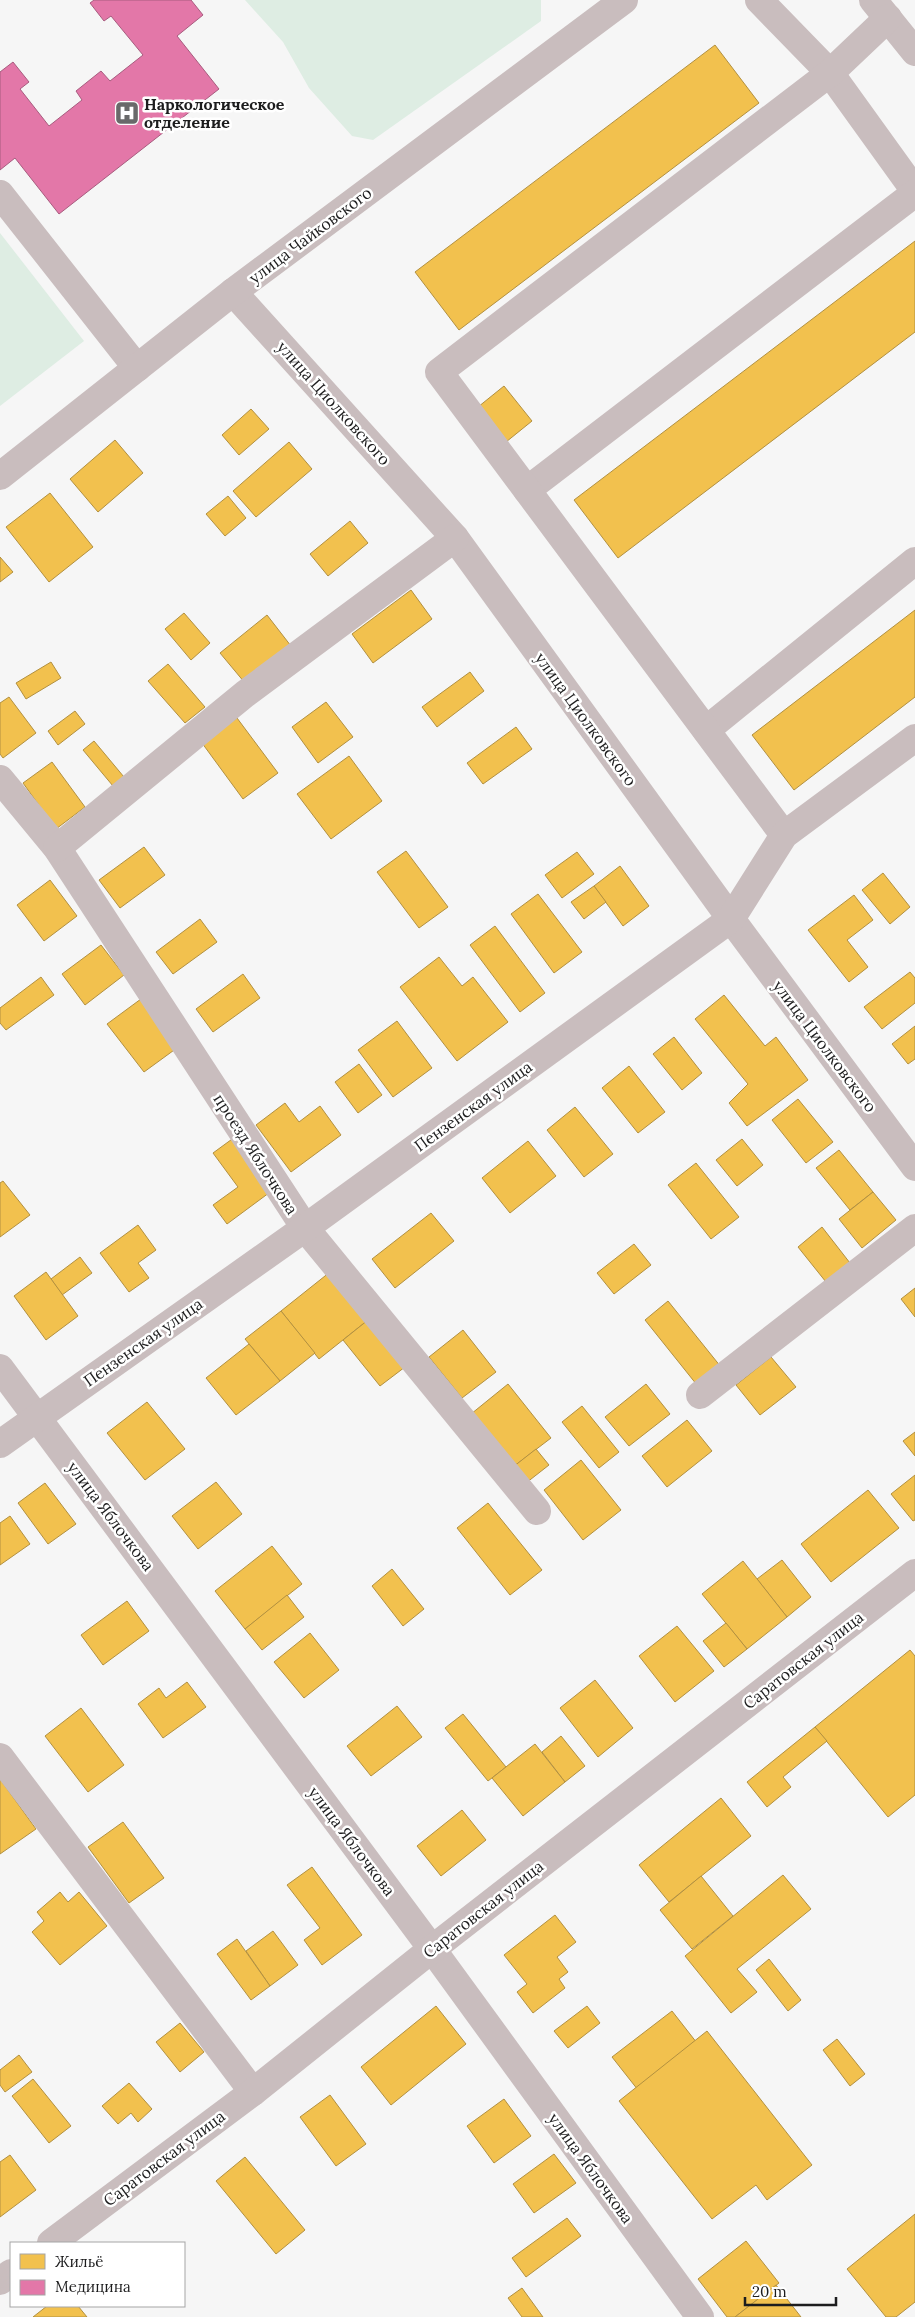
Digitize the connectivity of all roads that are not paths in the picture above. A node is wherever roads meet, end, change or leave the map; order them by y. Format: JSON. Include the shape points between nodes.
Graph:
{"nodes":[{"id":1,"x":624,"y":0,"type":"edge"},
{"id":2,"x":759,"y":0,"type":"edge"},
{"id":3,"x":881,"y":9,"type":"edge"},
{"id":4,"x":915,"y":52,"type":"edge"},
{"id":5,"x":830,"y":72,"type":"junction"},
{"id":6,"x":915,"y":192,"type":"edge"},
{"id":7,"x":0,"y":194,"type":"edge"},
{"id":8,"x":233,"y":292,"type":"junction"},
{"id":9,"x":137,"y":368,"type":"junction"},
{"id":10,"x":0,"y":476,"type":"edge"},
{"id":11,"x":527,"y":490,"type":"junction"},
{"id":12,"x":455,"y":538,"type":"junction"},
{"id":13,"x":915,"y":561,"type":"edge"},
{"id":14,"x":706,"y":730,"type":"junction"},
{"id":15,"x":915,"y":738,"type":"edge"},
{"id":16,"x":0,"y":779,"type":"edge"},
{"id":17,"x":784,"y":835,"type":"junction"},
{"id":18,"x":57,"y":848,"type":"junction"},
{"id":19,"x":731,"y":919,"type":"junction"},
{"id":20,"x":915,"y":1167,"type":"edge"},
{"id":21,"x":305,"y":1228,"type":"junction"},
{"id":22,"x":915,"y":1228,"type":"edge"},
{"id":23,"x":0,"y":1368,"type":"edge"},
{"id":24,"x":700,"y":1395,"type":"dead end"},
{"id":25,"x":37,"y":1416,"type":"junction"},
{"id":26,"x":0,"y":1444,"type":"edge"},
{"id":27,"x":537,"y":1511,"type":"dead end"},
{"id":28,"x":915,"y":1573,"type":"edge"},
{"id":29,"x":0,"y":1757,"type":"edge"},
{"id":30,"x":432,"y":1949,"type":"junction"},
{"id":31,"x":253,"y":2092,"type":"junction"},
{"id":32,"x":51,"y":2242,"type":"edge"},
{"id":33,"x":700,"y":2317,"type":"edge"}],
"edges":[{"from":1,"to":8,"type":"street","name":"улица Чайковского"},
{"from":2,"to":5,"type":"street"},
{"from":3,"to":4,"type":"street"},
{"from":3,"to":5,"type":"street"},
{"from":5,"to":6,"type":"street"},
{"from":5,"to":11,"type":"street","via":[[439,372]]},
{"from":6,"to":11,"type":"street"},
{"from":7,"to":9,"type":"street"},
{"from":8,"to":9,"type":"street","name":"улица Чайковского"},
{"from":8,"to":12,"type":"street","name":"улица Циолковского"},
{"from":9,"to":10,"type":"street","name":"улица Чайковского"},
{"from":11,"to":14,"type":"street"},
{"from":12,"to":18,"type":"street","via":[[245,694]]},
{"from":12,"to":19,"type":"street","name":"улица Циолковского"},
{"from":13,"to":14,"type":"street"},
{"from":14,"to":17,"type":"street"},
{"from":15,"to":17,"type":"street","name":"Пензенская улица"},
{"from":16,"to":18,"type":"street","name":"проезд Яблочкова"},
{"from":17,"to":19,"type":"street","name":"Пензенская улица"},
{"from":18,"to":21,"type":"street","name":"проезд Яблочкова"},
{"from":19,"to":20,"type":"street","name":"улица Циолковского"},
{"from":19,"to":21,"type":"street","name":"Пензенская улица"},
{"from":21,"to":25,"type":"street","name":"Пензенская улица"},
{"from":21,"to":27,"type":"street","name":"проезд Яблочкова"},
{"from":22,"to":24,"type":"street"},
{"from":23,"to":25,"type":"street","name":"улица Яблочкова"},
{"from":25,"to":26,"type":"street","name":"Пензенская улица"},
{"from":25,"to":30,"type":"street","name":"улица Яблочкова"},
{"from":28,"to":30,"type":"street","name":"Саратовская улица"},
{"from":29,"to":31,"type":"street"},
{"from":30,"to":31,"type":"street","name":"Саратовская улица"},
{"from":30,"to":33,"type":"street","name":"улица Яблочкова"},
{"from":31,"to":32,"type":"street","name":"Саратовская улица"}]}
